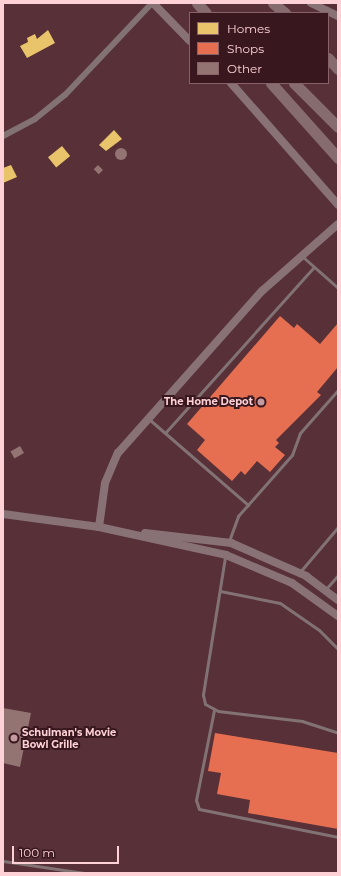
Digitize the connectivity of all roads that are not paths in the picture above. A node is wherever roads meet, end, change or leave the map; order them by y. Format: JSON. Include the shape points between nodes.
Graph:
{"nodes":[{"id":1,"x":152,"y":3,"type":"edge"},
{"id":2,"x":197,"y":3,"type":"edge"},
{"id":3,"x":272,"y":3,"type":"edge"},
{"id":4,"x":311,"y":3,"type":"edge"},
{"id":5,"x":206,"y":12,"type":"edge"},
{"id":6,"x":284,"y":12,"type":"edge"},
{"id":7,"x":338,"y":16,"type":"edge"},
{"id":8,"x":189,"y":40,"type":"edge"},
{"id":9,"x":329,"y":59,"type":"edge"},
{"id":10,"x":338,"y":69,"type":"edge"},
{"id":11,"x":232,"y":84,"type":"edge"},
{"id":12,"x":272,"y":84,"type":"edge"},
{"id":13,"x":295,"y":84,"type":"edge"},
{"id":14,"x":338,"y":127,"type":"edge"},
{"id":15,"x":3,"y":136,"type":"edge"},
{"id":16,"x":338,"y":158,"type":"edge"},
{"id":17,"x":338,"y":205,"type":"edge"},
{"id":18,"x":338,"y":224,"type":"edge"},
{"id":19,"x":302,"y":255,"type":"junction"},
{"id":20,"x":314,"y":266,"type":"junction"},
{"id":21,"x":338,"y":288,"type":"edge"},
{"id":22,"x":338,"y":390,"type":"edge"},
{"id":23,"x":148,"y":419,"type":"junction"},
{"id":24,"x":165,"y":433,"type":"junction"},
{"id":25,"x":248,"y":505,"type":"junction"},
{"id":26,"x":3,"y":514,"type":"edge"},
{"id":27,"x":338,"y":526,"type":"edge"},
{"id":28,"x":99,"y":527,"type":"junction"},
{"id":29,"x":228,"y":543,"type":"junction"},
{"id":30,"x":226,"y":555,"type":"junction"},
{"id":31,"x":299,"y":573,"type":"junction"},
{"id":32,"x":338,"y":575,"type":"edge"},
{"id":33,"x":325,"y":590,"type":"junction"},
{"id":34,"x":220,"y":591,"type":"junction"},
{"id":35,"x":338,"y":600,"type":"edge"},
{"id":36,"x":338,"y":616,"type":"edge"},
{"id":37,"x":338,"y":649,"type":"edge"},
{"id":38,"x":214,"y":710,"type":"junction"},
{"id":39,"x":338,"y":733,"type":"edge"},
{"id":40,"x":338,"y":836,"type":"edge"},
{"id":41,"x":3,"y":861,"type":"edge"},
{"id":42,"x":84,"y":873,"type":"edge"}],
"edges":[{"from":1,"to":8,"type":"street"},
{"from":1,"to":15,"type":"street","via":[[65,95],[35,119]]},
{"from":2,"to":5,"type":"highway"},
{"from":3,"to":6,"type":"highway"},
{"from":4,"to":7,"type":"street"},
{"from":9,"to":10,"type":"highway"},
{"from":11,"to":17,"type":"street"},
{"from":12,"to":16,"type":"highway"},
{"from":13,"to":14,"type":"highway"},
{"from":18,"to":19,"type":"street"},
{"from":19,"to":20,"type":"lane"},
{"from":19,"to":23,"type":"street","via":[[236,318]]},
{"from":20,"to":21,"type":"lane"},
{"from":20,"to":24,"type":"lane"},
{"from":22,"to":25,"type":"lane","via":[[300,433],[292,455]]},
{"from":23,"to":24,"type":"lane"},
{"from":23,"to":28,"type":"street","via":[[110,466]]},
{"from":24,"to":25,"type":"lane"},
{"from":25,"to":29,"type":"lane","via":[[238,516]]},
{"from":26,"to":28,"type":"street"},
{"from":27,"to":31,"type":"lane"},
{"from":28,"to":29,"type":"street"},
{"from":28,"to":30,"type":"street"},
{"from":29,"to":30,"type":"street"},
{"from":29,"to":31,"type":"street"},
{"from":30,"to":34,"type":"lane"},
{"from":30,"to":36,"type":"street","via":[[292,583]]},
{"from":31,"to":33,"type":"street"},
{"from":32,"to":33,"type":"lane"},
{"from":33,"to":35,"type":"street"},
{"from":34,"to":37,"type":"lane","via":[[280,603],[320,630]]},
{"from":34,"to":38,"type":"lane","via":[[203,695],[207,707]]},
{"from":38,"to":39,"type":"lane","via":[[302,721]]},
{"from":38,"to":40,"type":"lane","via":[[196,800],[199,809],[208,814]]},
{"from":41,"to":42,"type":"lane"}]}
